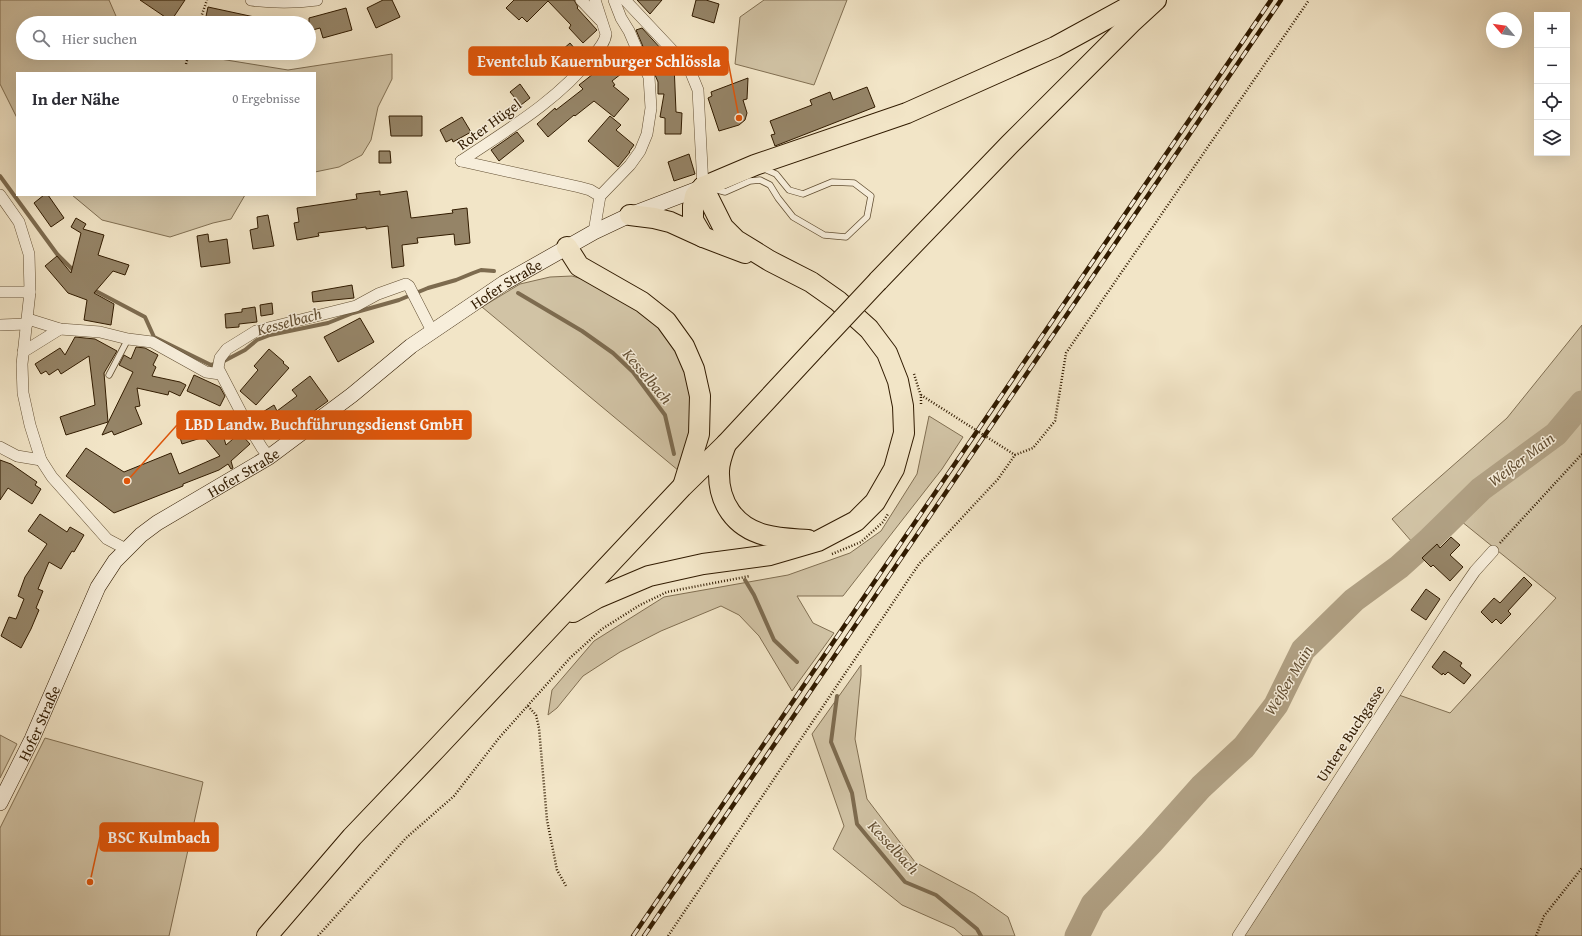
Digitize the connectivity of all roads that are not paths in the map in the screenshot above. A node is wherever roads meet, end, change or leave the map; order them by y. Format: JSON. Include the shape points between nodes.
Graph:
{"nodes":[{"id":1,"x":251,"y":0,"type":"edge"},
{"id":2,"x":317,"y":0,"type":"edge"},
{"id":3,"x":581,"y":0,"type":"edge"},
{"id":4,"x":595,"y":0,"type":"edge"},
{"id":5,"x":614,"y":0,"type":"edge"},
{"id":6,"x":625,"y":0,"type":"edge"},
{"id":7,"x":1141,"y":0,"type":"edge"},
{"id":8,"x":1156,"y":0,"type":"edge"},
{"id":9,"x":604,"y":25,"type":"junction"},
{"id":10,"x":755,"y":165,"type":"junction"},
{"id":11,"x":703,"y":187,"type":"junction"},
{"id":12,"x":0,"y":195,"type":"edge"},
{"id":13,"x":600,"y":196,"type":"junction"},
{"id":14,"x":630,"y":215,"type":"junction"},
{"id":15,"x":594,"y":232,"type":"junction"},
{"id":16,"x":703,"y":237,"type":"junction"},
{"id":17,"x":567,"y":247,"type":"junction"},
{"id":18,"x":770,"y":261,"type":"junction"},
{"id":19,"x":0,"y":292,"type":"edge"},
{"id":20,"x":30,"y":292,"type":"junction"},
{"id":21,"x":27,"y":322,"type":"junction"},
{"id":22,"x":0,"y":325,"type":"edge"},
{"id":23,"x":60,"y":329,"type":"junction"},
{"id":24,"x":432,"y":332,"type":"junction"},
{"id":25,"x":128,"y":339,"type":"junction"},
{"id":26,"x":23,"y":352,"type":"junction"},
{"id":27,"x":219,"y":366,"type":"junction"},
{"id":28,"x":109,"y":375,"type":"dead end"},
{"id":29,"x":726,"y":444,"type":"junction"},
{"id":30,"x":0,"y":447,"type":"edge"},
{"id":31,"x":269,"y":457,"type":"junction"},
{"id":32,"x":41,"y":460,"type":"junction"},
{"id":33,"x":682,"y":487,"type":"junction"},
{"id":34,"x":818,"y":541,"type":"junction"},
{"id":35,"x":126,"y":549,"type":"junction"},
{"id":36,"x":1493,"y":551,"type":"road end"},
{"id":37,"x":554,"y":624,"type":"junction"},
{"id":38,"x":0,"y":803,"type":"edge"},
{"id":39,"x":267,"y":936,"type":"edge"},
{"id":40,"x":1238,"y":936,"type":"edge"}],
"edges":[{"from":1,"to":2,"type":"street","via":[[277,3]]},
{"from":3,"to":9,"type":"street"},
{"from":4,"to":9,"type":"street","name":"Roter Hügel"},
{"from":5,"to":13,"type":"street","via":[[649,77],[651,108],[648,134],[640,151]]},
{"from":6,"to":11,"type":"street","via":[[689,68],[698,90]]},
{"from":7,"to":10,"type":"highway","via":[[1056,47],[907,113]]},
{"from":8,"to":29,"type":"highway","bridge":true,"via":[[1130,23],[878,281]]},
{"from":9,"to":13,"type":"street","name":"Roter Hügel","via":[[605,39],[572,81],[534,111],[461,161],[580,187]]},
{"from":10,"to":11,"type":"highway"},
{"from":10,"to":11,"type":"lane","via":[[776,174],[789,190],[803,194],[832,182],[854,183],[872,196],[867,217],[846,237],[824,235],[794,217],[770,185],[760,180],[750,181],[725,192]]},
{"from":11,"to":14,"type":"street","name":"Hofer Straße"},
{"from":11,"to":16,"type":"highway","via":[[695,196],[693,206],[693,220]]},
{"from":11,"to":18,"type":"highway","via":[[723,227],[736,240]]},
{"from":12,"to":20,"type":"street","via":[[19,222],[28,254]]},
{"from":13,"to":15,"type":"street"},
{"from":14,"to":15,"type":"street","name":"Hofer Straße"},
{"from":14,"to":16,"type":"highway","via":[[670,222]]},
{"from":15,"to":17,"type":"street","name":"Hofer Straße"},
{"from":16,"to":18,"type":"highway"},
{"from":17,"to":24,"type":"street","name":"Hofer Straße","via":[[504,283]]},
{"from":17,"to":33,"type":"highway","via":[[579,266],[642,302],[666,321],[684,346],[694,369],[700,396],[699,434]]},
{"from":18,"to":34,"type":"highway","via":[[811,282],[838,301],[869,329],[886,353],[898,381],[903,406],[904,433],[894,469],[875,502],[856,521]]},
{"from":19,"to":20,"type":"street"},
{"from":20,"to":21,"type":"street"},
{"from":21,"to":22,"type":"street"},
{"from":21,"to":23,"type":"street"},
{"from":21,"to":26,"type":"street"},
{"from":23,"to":25,"type":"street","via":[[100,332]]},
{"from":23,"to":26,"type":"street"},
{"from":24,"to":27,"type":"street","via":[[406,284],[378,294],[356,306],[256,331],[227,348]]},
{"from":24,"to":31,"type":"street","name":"Hofer Straße"},
{"from":25,"to":27,"type":"street","via":[[152,342],[206,372]]},
{"from":25,"to":28,"type":"lane"},
{"from":26,"to":32,"type":"street","via":[[23,393]]},
{"from":27,"to":31,"type":"street","via":[[250,428]]},
{"from":29,"to":33,"type":"highway"},
{"from":29,"to":34,"type":"highway","via":[[719,470],[720,493],[732,514],[747,529],[767,536]]},
{"from":30,"to":32,"type":"street","via":[[17,456]]},
{"from":31,"to":35,"type":"street","name":"Hofer Straße","via":[[157,523]]},
{"from":32,"to":35,"type":"street","via":[[52,477],[107,539]]},
{"from":33,"to":37,"type":"highway"},
{"from":34,"to":37,"type":"highway","via":[[770,555],[703,564],[649,576],[597,598]]},
{"from":35,"to":38,"type":"street","name":"Hofer Straße","via":[[98,587],[32,739]]},
{"from":36,"to":40,"type":"street","name":"Untere Buchgasse","via":[[1455,600]]},
{"from":37,"to":39,"type":"highway","via":[[352,837]]}]}
